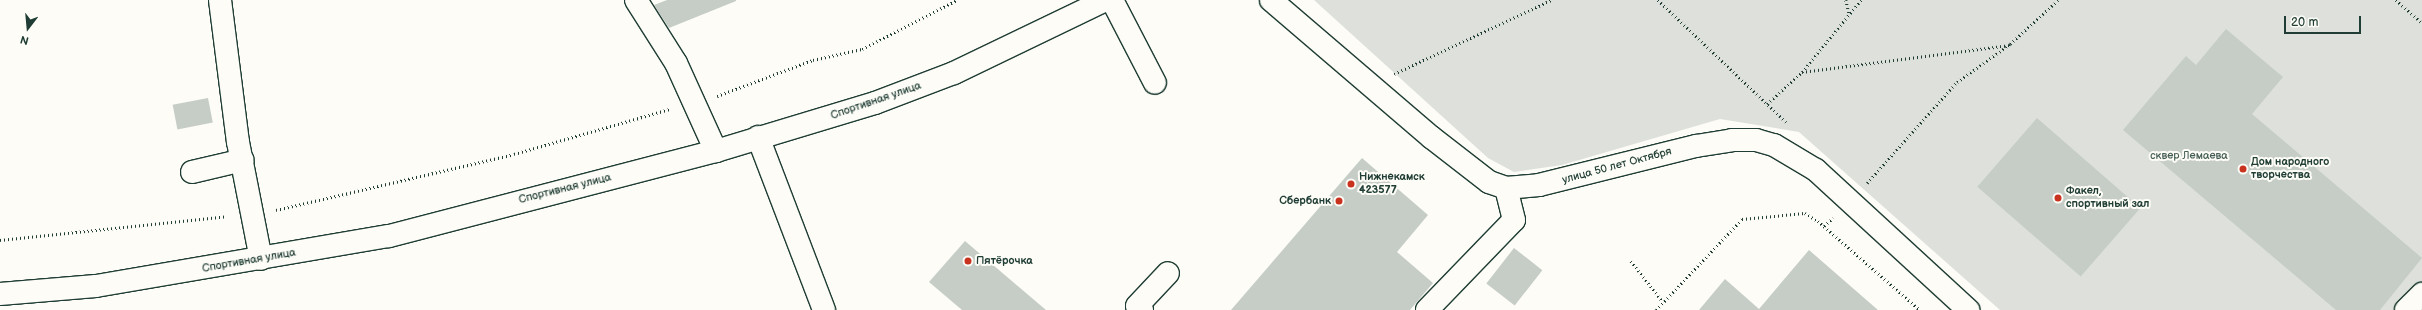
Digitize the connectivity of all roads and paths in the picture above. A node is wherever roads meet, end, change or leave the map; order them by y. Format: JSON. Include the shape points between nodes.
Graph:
{"nodes":[{"id":1,"x":220,"y":0,"type":"edge"},
{"id":2,"x":636,"y":0,"type":"edge"},
{"id":3,"x":957,"y":0,"type":"edge"},
{"id":4,"x":1106,"y":0,"type":"edge"},
{"id":5,"x":1112,"y":0,"type":"edge"},
{"id":6,"x":1271,"y":0,"type":"edge"},
{"id":7,"x":1551,"y":0,"type":"edge"},
{"id":8,"x":1658,"y":0,"type":"edge"},
{"id":9,"x":1846,"y":0,"type":"edge"},
{"id":10,"x":1860,"y":0,"type":"edge"},
{"id":11,"x":2058,"y":0,"type":"edge"},
{"id":12,"x":2396,"y":0,"type":"edge"},
{"id":13,"x":1849,"y":13,"type":"junction"},
{"id":14,"x":2422,"y":23,"type":"edge"},
{"id":15,"x":2010,"y":44,"type":"junction"},
{"id":16,"x":1802,"y":72,"type":"junction"},
{"id":17,"x":1387,"y":78,"type":"dead end"},
{"id":18,"x":1155,"y":83,"type":"dead end"},
{"id":19,"x":693,"y":101,"type":"junction"},
{"id":20,"x":1767,"y":104,"type":"junction"},
{"id":21,"x":1790,"y":126,"type":"dead end"},
{"id":22,"x":758,"y":138,"type":"junction"},
{"id":23,"x":716,"y":151,"type":"junction"},
{"id":24,"x":243,"y":160,"type":"junction"},
{"id":25,"x":192,"y":172,"type":"dead end"},
{"id":26,"x":1506,"y":188,"type":"junction"},
{"id":27,"x":1851,"y":202,"type":"junction"},
{"id":28,"x":254,"y":215,"type":"junction"},
{"id":29,"x":1824,"y":226,"type":"junction"},
{"id":30,"x":0,"y":240,"type":"edge"},
{"id":31,"x":261,"y":259,"type":"junction"},
{"id":32,"x":1631,"y":261,"type":"dead end"},
{"id":33,"x":1168,"y":273,"type":"dead end"},
{"id":34,"x":0,"y":294,"type":"edge"},
{"id":35,"x":2422,"y":294,"type":"edge"},
{"id":36,"x":1663,"y":302,"type":"junction"},
{"id":37,"x":824,"y":310,"type":"edge"},
{"id":38,"x":1142,"y":310,"type":"edge"},
{"id":39,"x":1427,"y":310,"type":"edge"},
{"id":40,"x":1656,"y":310,"type":"edge"},
{"id":41,"x":1920,"y":310,"type":"edge"},
{"id":42,"x":1968,"y":310,"type":"edge"},
{"id":43,"x":2406,"y":310,"type":"edge"}],
"edges":[{"from":1,"to":24,"type":"street"},
{"from":2,"to":19,"type":"street","via":[[676,63]]},
{"from":3,"to":19,"type":"path","via":[[862,49],[813,60],[723,94]]},
{"from":4,"to":22,"type":"street","name":"Спортивная улица","via":[[954,73],[875,103]]},
{"from":5,"to":18,"type":"street"},
{"from":6,"to":26,"type":"street","name":"улица 50 лет Октября","via":[[1431,137],[1489,182]]},
{"from":7,"to":17,"type":"path"},
{"from":8,"to":20,"type":"path"},
{"from":9,"to":13,"type":"path"},
{"from":10,"to":13,"type":"path"},
{"from":11,"to":15,"type":"path"},
{"from":12,"to":14,"type":"path"},
{"from":13,"to":16,"type":"path"},
{"from":15,"to":16,"type":"path"},
{"from":15,"to":27,"type":"path","via":[[1957,82]]},
{"from":16,"to":20,"type":"path"},
{"from":19,"to":23,"type":"street"},
{"from":19,"to":28,"type":"path","via":[[514,154]]},
{"from":20,"to":21,"type":"path"},
{"from":22,"to":23,"type":"street","name":"Спортивная улица"},
{"from":22,"to":37,"type":"street"},
{"from":23,"to":31,"type":"street","name":"Спортивная улица","via":[[390,236]]},
{"from":24,"to":25,"type":"street"},
{"from":24,"to":28,"type":"street"},
{"from":26,"to":27,"type":"street","name":"улица 50 лет Октября","via":[[1556,182],[1696,146],[1732,140],[1756,140],[1796,155]]},
{"from":26,"to":39,"type":"street","via":[[1514,220]]},
{"from":27,"to":29,"type":"path"},
{"from":27,"to":42,"type":"street","name":"улица 50 лет Октября"},
{"from":28,"to":30,"type":"path"},
{"from":28,"to":31,"type":"street"},
{"from":29,"to":36,"type":"path","via":[[1805,213],[1742,219]]},
{"from":29,"to":41,"type":"path"},
{"from":31,"to":34,"type":"street","name":"Спортивная улица","via":[[96,286]]},
{"from":32,"to":36,"type":"path"},
{"from":33,"to":38,"type":"street","via":[[1137,306]]},
{"from":35,"to":43,"type":"street"},
{"from":36,"to":40,"type":"path"}]}
